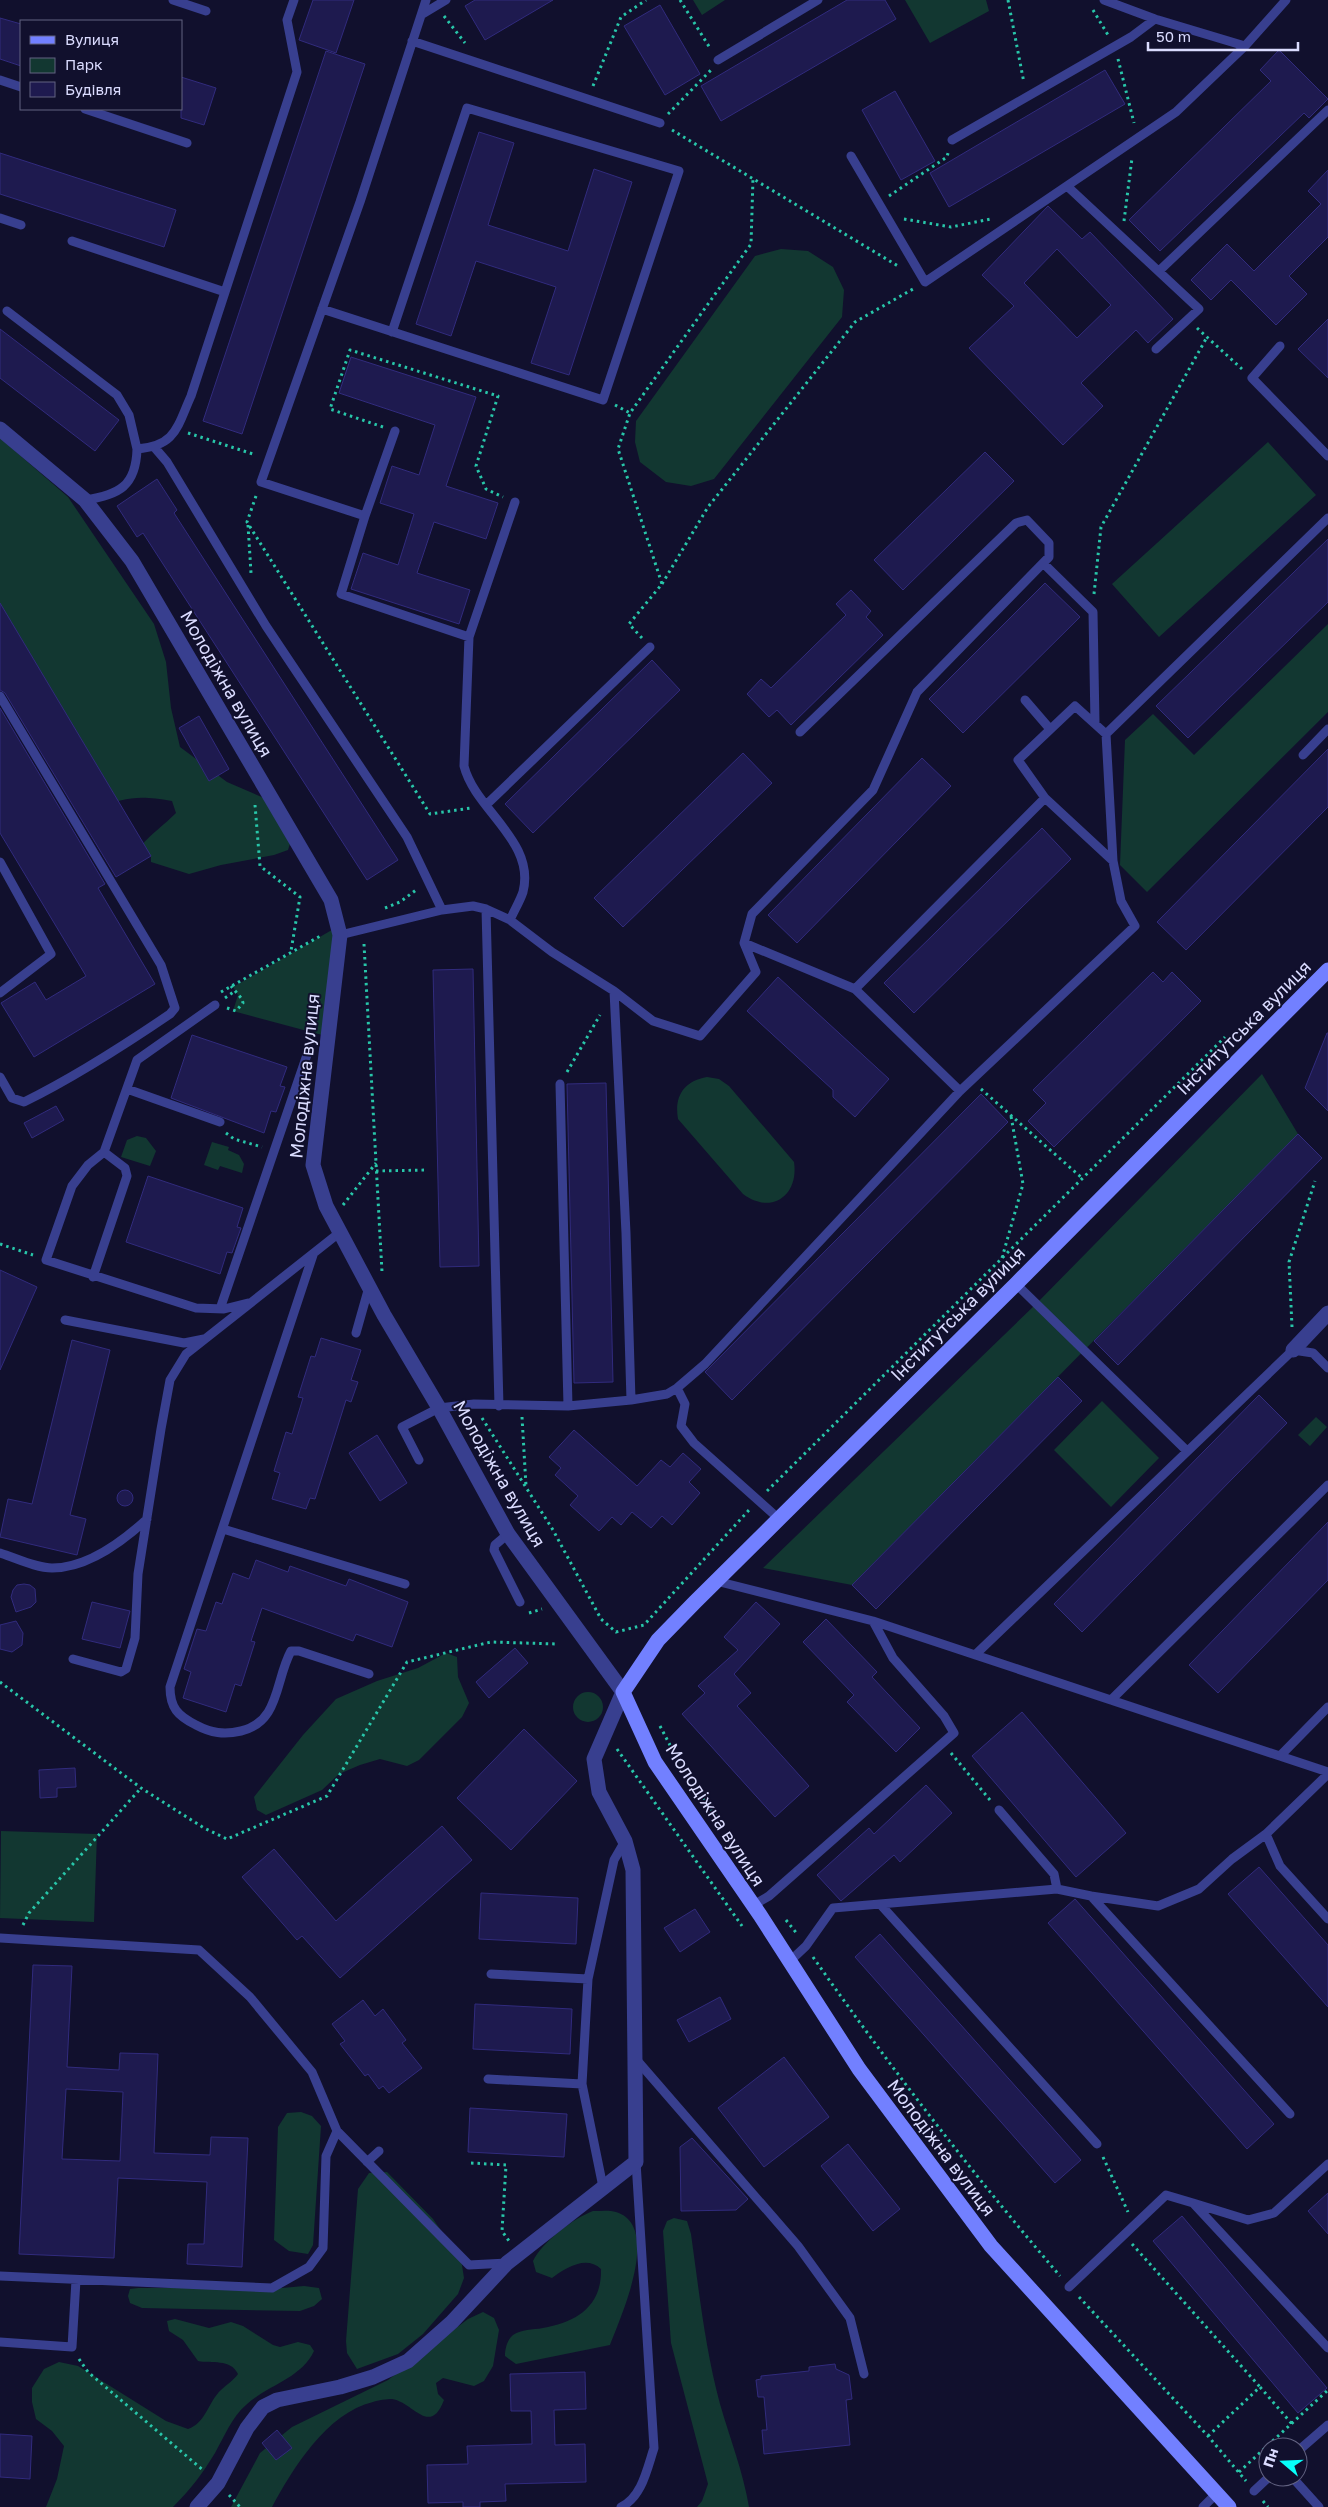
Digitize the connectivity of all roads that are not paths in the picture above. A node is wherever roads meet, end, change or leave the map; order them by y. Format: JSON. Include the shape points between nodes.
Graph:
{"nodes":[{"id":1,"x":173,"y":0,"type":"edge"},
{"id":2,"x":294,"y":0,"type":"edge"},
{"id":3,"x":426,"y":0,"type":"edge"},
{"id":4,"x":446,"y":0,"type":"edge"},
{"id":5,"x":818,"y":0,"type":"edge"},
{"id":6,"x":1104,"y":0,"type":"edge"},
{"id":7,"x":1286,"y":0,"type":"edge"},
{"id":8,"x":206,"y":11,"type":"dead end"},
{"id":9,"x":421,"y":15,"type":"junction"},
{"id":10,"x":1155,"y":19,"type":"junction"},
{"id":11,"x":412,"y":41,"type":"junction"},
{"id":12,"x":1245,"y":46,"type":"junction"},
{"id":13,"x":718,"y":60,"type":"road end"},
{"id":14,"x":0,"y":80,"type":"edge"},
{"id":15,"x":20,"y":88,"type":"edge"},
{"id":16,"x":89,"y":110,"type":"edge"},
{"id":17,"x":1328,"y":110,"type":"edge"},
{"id":18,"x":660,"y":122,"type":"road end"},
{"id":19,"x":952,"y":140,"type":"road end"},
{"id":20,"x":187,"y":143,"type":"dead end"},
{"id":21,"x":851,"y":156,"type":"dead end"},
{"id":22,"x":1068,"y":186,"type":"junction"},
{"id":23,"x":0,"y":218,"type":"edge"},
{"id":24,"x":21,"y":225,"type":"dead end"},
{"id":25,"x":72,"y":241,"type":"dead end"},
{"id":26,"x":1159,"y":271,"type":"junction"},
{"id":27,"x":225,"y":292,"type":"junction"},
{"id":28,"x":322,"y":309,"type":"junction"},
{"id":29,"x":8,"y":311,"type":"dead end"},
{"id":30,"x":392,"y":332,"type":"junction"},
{"id":31,"x":1280,"y":346,"type":"dead end"},
{"id":32,"x":1156,"y":349,"type":"dead end"},
{"id":33,"x":0,"y":428,"type":"edge"},
{"id":34,"x":395,"y":431,"type":"road end"},
{"id":35,"x":155,"y":448,"type":"junction"},
{"id":36,"x":137,"y":449,"type":"junction"},
{"id":37,"x":1328,"y":456,"type":"edge"},
{"id":38,"x":85,"y":500,"type":"junction"},
{"id":39,"x":515,"y":502,"type":"road end"},
{"id":40,"x":365,"y":516,"type":"junction"},
{"id":41,"x":1328,"y":518,"type":"edge"},
{"id":42,"x":1043,"y":563,"type":"junction"},
{"id":43,"x":469,"y":637,"type":"junction"},
{"id":44,"x":650,"y":647,"type":"road end"},
{"id":45,"x":0,"y":696,"type":"edge"},
{"id":46,"x":1026,"y":700,"type":"dead end"},
{"id":47,"x":1095,"y":724,"type":"junction"},
{"id":48,"x":1050,"y":729,"type":"junction"},
{"id":49,"x":1328,"y":729,"type":"edge"},
{"id":50,"x":800,"y":732,"type":"dead end"},
{"id":51,"x":1106,"y":734,"type":"junction"},
{"id":52,"x":1303,"y":755,"type":"dead end"},
{"id":53,"x":1045,"y":798,"type":"junction"},
{"id":54,"x":486,"y":806,"type":"junction"},
{"id":55,"x":1114,"y":861,"type":"junction"},
{"id":56,"x":0,"y":862,"type":"edge"},
{"id":57,"x":486,"y":909,"type":"junction"},
{"id":58,"x":442,"y":910,"type":"junction"},
{"id":59,"x":510,"y":920,"type":"junction"},
{"id":60,"x":339,"y":931,"type":"junction"},
{"id":61,"x":744,"y":943,"type":"junction"},
{"id":62,"x":1328,"y":970,"type":"edge"},
{"id":63,"x":855,"y":989,"type":"junction"},
{"id":64,"x":614,"y":992,"type":"junction"},
{"id":65,"x":0,"y":994,"type":"edge"},
{"id":66,"x":216,"y":1005,"type":"dead end"},
{"id":67,"x":309,"y":1049,"type":"dead end"},
{"id":68,"x":0,"y":1077,"type":"edge"},
{"id":69,"x":560,"y":1084,"type":"road end"},
{"id":70,"x":127,"y":1089,"type":"junction"},
{"id":71,"x":960,"y":1091,"type":"junction"},
{"id":72,"x":220,"y":1122,"type":"dead end"},
{"id":73,"x":104,"y":1152,"type":"junction"},
{"id":74,"x":336,"y":1226,"type":"junction"},
{"id":75,"x":313,"y":1255,"type":"junction"},
{"id":76,"x":93,"y":1277,"type":"junction"},
{"id":77,"x":1016,"y":1284,"type":"junction"},
{"id":78,"x":369,"y":1287,"type":"junction"},
{"id":79,"x":253,"y":1301,"type":"junction"},
{"id":80,"x":220,"y":1309,"type":"junction"},
{"id":81,"x":1328,"y":1313,"type":"edge"},
{"id":82,"x":65,"y":1320,"type":"dead end"},
{"id":83,"x":356,"y":1334,"type":"dead end"},
{"id":84,"x":204,"y":1339,"type":"junction"},
{"id":85,"x":1293,"y":1350,"type":"junction"},
{"id":86,"x":1328,"y":1368,"type":"edge"},
{"id":87,"x":677,"y":1388,"type":"junction"},
{"id":88,"x":631,"y":1400,"type":"junction"},
{"id":89,"x":499,"y":1406,"type":"junction"},
{"id":90,"x":568,"y":1406,"type":"junction"},
{"id":91,"x":439,"y":1408,"type":"junction"},
{"id":92,"x":1187,"y":1451,"type":"junction"},
{"id":93,"x":419,"y":1460,"type":"dead end"},
{"id":94,"x":1328,"y":1485,"type":"edge"},
{"id":95,"x":778,"y":1518,"type":"junction"},
{"id":96,"x":147,"y":1519,"type":"junction"},
{"id":97,"x":223,"y":1529,"type":"junction"},
{"id":98,"x":508,"y":1534,"type":"junction"},
{"id":99,"x":0,"y":1553,"type":"edge"},
{"id":100,"x":716,"y":1581,"type":"junction"},
{"id":101,"x":405,"y":1584,"type":"dead end"},
{"id":102,"x":520,"y":1602,"type":"dead end"},
{"id":103,"x":873,"y":1622,"type":"junction"},
{"id":104,"x":975,"y":1655,"type":"junction"},
{"id":105,"x":73,"y":1659,"type":"dead end"},
{"id":106,"x":369,"y":1674,"type":"dead end"},
{"id":107,"x":623,"y":1692,"type":"junction"},
{"id":108,"x":1111,"y":1700,"type":"junction"},
{"id":109,"x":1328,"y":1707,"type":"edge"},
{"id":110,"x":1280,"y":1756,"type":"junction"},
{"id":111,"x":1328,"y":1773,"type":"edge"},
{"id":112,"x":999,"y":1810,"type":"road end"},
{"id":113,"x":1266,"y":1834,"type":"junction"},
{"id":114,"x":625,"y":1842,"type":"junction"},
{"id":115,"x":1057,"y":1889,"type":"junction"},
{"id":116,"x":1091,"y":1896,"type":"junction"},
{"id":117,"x":880,"y":1904,"type":"junction"},
{"id":118,"x":752,"y":1906,"type":"junction"},
{"id":119,"x":1328,"y":1918,"type":"edge"},
{"id":120,"x":0,"y":1938,"type":"edge"},
{"id":121,"x":788,"y":1962,"type":"junction"},
{"id":122,"x":491,"y":1974,"type":"dead end"},
{"id":123,"x":588,"y":1979,"type":"junction"},
{"id":124,"x":635,"y":2058,"type":"junction"},
{"id":125,"x":488,"y":2079,"type":"dead end"},
{"id":126,"x":582,"y":2084,"type":"junction"},
{"id":127,"x":1290,"y":2114,"type":"dead end"},
{"id":128,"x":337,"y":2131,"type":"junction"},
{"id":129,"x":1097,"y":2144,"type":"road end"},
{"id":130,"x":380,"y":2151,"type":"dead end"},
{"id":131,"x":367,"y":2162,"type":"junction"},
{"id":132,"x":636,"y":2162,"type":"junction"},
{"id":133,"x":1328,"y":2164,"type":"edge"},
{"id":134,"x":604,"y":2187,"type":"junction"},
{"id":135,"x":1193,"y":2202,"type":"junction"},
{"id":136,"x":512,"y":2259,"type":"junction"},
{"id":137,"x":0,"y":2276,"type":"edge"},
{"id":138,"x":76,"y":2280,"type":"junction"},
{"id":139,"x":1069,"y":2286,"type":"road end"},
{"id":140,"x":0,"y":2342,"type":"edge"},
{"id":141,"x":1328,"y":2348,"type":"edge"},
{"id":142,"x":864,"y":2374,"type":"dead end"},
{"id":143,"x":1328,"y":2425,"type":"edge"},
{"id":144,"x":1308,"y":2442,"type":"edge"},
{"id":145,"x":1258,"y":2487,"type":"edge"},
{"id":146,"x":1301,"y":2487,"type":"edge"},
{"id":147,"x":1254,"y":2491,"type":"road end"},
{"id":148,"x":1217,"y":2493,"type":"junction"},
{"id":149,"x":197,"y":2507,"type":"edge"},
{"id":150,"x":621,"y":2507,"type":"edge"},
{"id":151,"x":1203,"y":2507,"type":"edge"},
{"id":152,"x":1229,"y":2507,"type":"edge"},
{"id":153,"x":1319,"y":2507,"type":"edge"}],
"edges":[{"from":1,"to":8,"type":"lane"},
{"from":2,"to":27,"type":"lane","via":[[287,20],[296,72]]},
{"from":3,"to":9,"type":"lane"},
{"from":4,"to":9,"type":"lane"},
{"from":5,"to":13,"type":"lane"},
{"from":6,"to":10,"type":"lane"},
{"from":7,"to":12,"type":"lane"},
{"from":9,"to":11,"type":"lane"},
{"from":10,"to":12,"type":"lane"},
{"from":10,"to":19,"type":"lane","via":[[1115,46]]},
{"from":11,"to":18,"type":"lane"},
{"from":11,"to":28,"type":"lane"},
{"from":12,"to":22,"type":"lane","via":[[1176,112]]},
{"from":14,"to":15,"type":"lane"},
{"from":16,"to":20,"type":"lane"},
{"from":17,"to":26,"type":"lane"},
{"from":21,"to":22,"type":"lane","via":[[926,282]]},
{"from":22,"to":26,"type":"lane"},
{"from":23,"to":24,"type":"lane"},
{"from":25,"to":27,"type":"lane"},
{"from":26,"to":32,"type":"lane","via":[[1199,308]]},
{"from":27,"to":35,"type":"lane","via":[[191,396],[173,436]]},
{"from":28,"to":30,"type":"lane"},
{"from":28,"to":40,"type":"lane","via":[[261,482]]},
{"from":29,"to":36,"type":"lane","via":[[118,395],[129,415]]},
{"from":30,"to":30,"type":"lane","via":[[603,400],[680,171],[467,108]]},
{"from":31,"to":37,"type":"lane","via":[[1252,378]]},
{"from":33,"to":38,"type":"street","name":"Молодіжна вулиця"},
{"from":34,"to":40,"type":"lane"},
{"from":35,"to":36,"type":"lane"},
{"from":35,"to":58,"type":"lane","via":[[167,462],[254,606],[407,837]]},
{"from":36,"to":38,"type":"lane","via":[[133,477],[119,490]]},
{"from":38,"to":60,"type":"street","name":"Молодіжна вулиця","via":[[132,562],[255,770],[331,900]]},
{"from":39,"to":43,"type":"lane"},
{"from":40,"to":43,"type":"lane","via":[[341,594]]},
{"from":41,"to":51,"type":"lane"},
{"from":42,"to":47,"type":"lane","via":[[1092,612]]},
{"from":42,"to":50,"type":"lane","via":[[1049,557],[1049,543],[1027,520],[1016,523]]},
{"from":42,"to":61,"type":"lane","via":[[917,692],[873,790],[752,914]]},
{"from":43,"to":54,"type":"lane","via":[[464,766],[468,780]]},
{"from":44,"to":54,"type":"lane"},
{"from":45,"to":68,"type":"lane","via":[[161,965],[175,1008],[106,1056],[24,1102],[12,1098]]},
{"from":46,"to":48,"type":"lane"},
{"from":47,"to":48,"type":"lane","via":[[1075,706]]},
{"from":47,"to":51,"type":"lane"},
{"from":48,"to":53,"type":"lane","via":[[1018,760]]},
{"from":49,"to":52,"type":"lane"},
{"from":51,"to":55,"type":"lane"},
{"from":53,"to":55,"type":"lane"},
{"from":53,"to":63,"type":"lane"},
{"from":54,"to":59,"type":"lane","via":[[514,843],[523,864],[523,892]]},
{"from":55,"to":71,"type":"lane","via":[[1121,901],[1135,926]]},
{"from":56,"to":65,"type":"lane","via":[[51,954]]},
{"from":57,"to":58,"type":"lane","via":[[473,906]]},
{"from":57,"to":59,"type":"lane"},
{"from":57,"to":89,"type":"lane"},
{"from":58,"to":60,"type":"lane","via":[[363,930]]},
{"from":59,"to":64,"type":"lane"},
{"from":60,"to":74,"type":"street","name":"Молодіжна вулиця","via":[[313,1165]]},
{"from":61,"to":63,"type":"lane"},
{"from":61,"to":64,"type":"lane","via":[[756,972],[700,1036],[653,1021]]},
{"from":62,"to":77,"type":"street","name":"Інститутська вулиця"},
{"from":63,"to":71,"type":"lane"},
{"from":64,"to":88,"type":"lane"},
{"from":66,"to":70,"type":"lane","via":[[137,1060]]},
{"from":67,"to":80,"type":"lane"},
{"from":69,"to":90,"type":"lane"},
{"from":70,"to":72,"type":"lane"},
{"from":70,"to":73,"type":"lane"},
{"from":71,"to":87,"type":"lane","via":[[705,1364]]},
{"from":73,"to":76,"type":"lane","via":[[125,1168],[127,1176]]},
{"from":73,"to":76,"type":"lane","via":[[88,1165],[72,1186],[40,1258]]},
{"from":74,"to":75,"type":"lane"},
{"from":74,"to":78,"type":"street","name":"Молодіжна вулиця"},
{"from":75,"to":79,"type":"lane"},
{"from":75,"to":97,"type":"lane"},
{"from":76,"to":80,"type":"lane","via":[[196,1308]]},
{"from":77,"to":92,"type":"lane"},
{"from":77,"to":95,"type":"street","name":"Інститутська вулиця"},
{"from":78,"to":83,"type":"lane"},
{"from":78,"to":91,"type":"street","name":"Молодіжна вулиця"},
{"from":79,"to":80,"type":"lane"},
{"from":79,"to":84,"type":"lane"},
{"from":81,"to":85,"type":"street"},
{"from":82,"to":84,"type":"lane","via":[[184,1343]]},
{"from":84,"to":96,"type":"lane","via":[[186,1354],[170,1380]]},
{"from":85,"to":86,"type":"lane","via":[[1313,1353]]},
{"from":85,"to":92,"type":"lane"},
{"from":87,"to":88,"type":"lane","via":[[667,1394]]},
{"from":87,"to":95,"type":"lane","via":[[686,1404],[681,1426],[694,1443]]},
{"from":88,"to":90,"type":"lane"},
{"from":89,"to":90,"type":"lane"},
{"from":89,"to":91,"type":"lane","via":[[474,1404]]},
{"from":91,"to":93,"type":"lane","via":[[402,1427]]},
{"from":91,"to":98,"type":"street","name":"Молодіжна вулиця"},
{"from":92,"to":104,"type":"lane"},
{"from":94,"to":108,"type":"lane"},
{"from":95,"to":100,"type":"street","name":"Інститутська вулиця"},
{"from":96,"to":99,"type":"lane","via":[[126,1539],[73,1566],[51,1569]]},
{"from":96,"to":105,"type":"lane","via":[[138,1574],[135,1638],[126,1669],[121,1672]]},
{"from":97,"to":101,"type":"lane"},
{"from":97,"to":106,"type":"lane","via":[[170,1687],[170,1702],[183,1719],[209,1732],[230,1734],[253,1728],[269,1714],[291,1651]]},
{"from":98,"to":102,"type":"lane","via":[[494,1550]]},
{"from":98,"to":107,"type":"street","name":"Молодіжна вулиця"},
{"from":100,"to":103,"type":"lane"},
{"from":100,"to":107,"type":"street","name":"Інститутська вулиця","via":[[658,1640]]},
{"from":103,"to":104,"type":"lane"},
{"from":103,"to":118,"type":"lane","via":[[893,1658],[944,1716],[954,1733],[769,1896]]},
{"from":104,"to":108,"type":"lane"},
{"from":107,"to":114,"type":"street","via":[[594,1759],[599,1792]]},
{"from":107,"to":118,"type":"street","name":"Молодіжна вулиця","via":[[655,1762]]},
{"from":108,"to":110,"type":"lane"},
{"from":109,"to":110,"type":"lane"},
{"from":110,"to":111,"type":"lane"},
{"from":111,"to":113,"type":"lane"},
{"from":112,"to":115,"type":"lane","via":[[1054,1874]]},
{"from":113,"to":116,"type":"lane","via":[[1199,1888],[1158,1906]]},
{"from":113,"to":119,"type":"lane","via":[[1280,1866]]},
{"from":114,"to":123,"type":"lane","via":[[614,1860]]},
{"from":114,"to":124,"type":"street","via":[[633,1870]]},
{"from":115,"to":116,"type":"lane"},
{"from":115,"to":117,"type":"lane"},
{"from":116,"to":127,"type":"lane"},
{"from":117,"to":121,"type":"lane","via":[[833,1908],[806,1946]]},
{"from":117,"to":129,"type":"lane"},
{"from":118,"to":121,"type":"street","name":"Молодіжна вулиця"},
{"from":120,"to":128,"type":"lane","via":[[199,1950],[250,1997],[312,2072]]},
{"from":121,"to":148,"type":"street","name":"Молодіжна вулиця","via":[[859,2069],[991,2246]]},
{"from":122,"to":123,"type":"lane"},
{"from":123,"to":126,"type":"lane"},
{"from":124,"to":132,"type":"street"},
{"from":124,"to":142,"type":"lane","via":[[798,2246],[850,2318]]},
{"from":125,"to":126,"type":"lane"},
{"from":126,"to":134,"type":"lane"},
{"from":128,"to":131,"type":"lane"},
{"from":128,"to":138,"type":"lane","via":[[326,2156],[323,2248],[309,2267],[272,2288]]},
{"from":130,"to":131,"type":"lane"},
{"from":131,"to":136,"type":"lane","via":[[469,2265]]},
{"from":132,"to":134,"type":"street"},
{"from":132,"to":150,"type":"lane","via":[[654,2448],[640,2489],[628,2504]]},
{"from":133,"to":135,"type":"lane","via":[[1274,2213],[1257,2218],[1248,2220]]},
{"from":134,"to":136,"type":"street"},
{"from":135,"to":139,"type":"lane","via":[[1166,2195]]},
{"from":135,"to":141,"type":"lane"},
{"from":136,"to":149,"type":"street","via":[[452,2322],[408,2361],[373,2377],[277,2400],[263,2407],[246,2428],[218,2483]]},
{"from":137,"to":138,"type":"lane"},
{"from":138,"to":140,"type":"lane","via":[[72,2347]]},
{"from":143,"to":144,"type":"lane"},
{"from":145,"to":147,"type":"lane"},
{"from":146,"to":153,"type":"lane"},
{"from":148,"to":151,"type":"lane"},
{"from":148,"to":152,"type":"street","name":"Молодіжна вулиця"}]}
